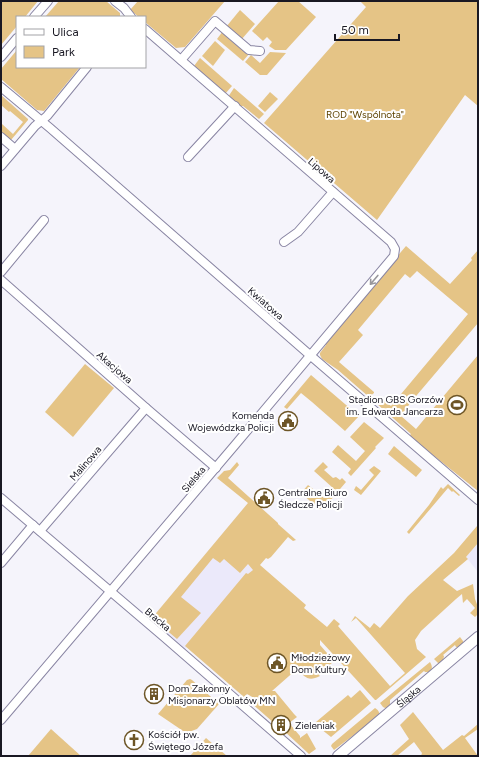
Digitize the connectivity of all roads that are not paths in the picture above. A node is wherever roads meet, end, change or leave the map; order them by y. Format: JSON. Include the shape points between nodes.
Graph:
{"nodes":[{"id":1,"x":48,"y":1,"type":"edge"},
{"id":2,"x":115,"y":1,"type":"edge"},
{"id":3,"x":130,"y":1,"type":"edge"},
{"id":4,"x":124,"y":8,"type":"junction"},
{"id":5,"x":35,"y":16,"type":"edge"},
{"id":6,"x":129,"y":16,"type":"edge"},
{"id":7,"x":146,"y":30,"type":"edge"},
{"id":8,"x":16,"y":39,"type":"edge"},
{"id":9,"x":260,"y":51,"type":"dead end"},
{"id":10,"x":1,"y":57,"type":"edge"},
{"id":11,"x":181,"y":60,"type":"junction"},
{"id":12,"x":86,"y":68,"type":"edge"},
{"id":13,"x":1,"y":87,"type":"edge"},
{"id":14,"x":234,"y":106,"type":"junction"},
{"id":15,"x":41,"y":121,"type":"junction"},
{"id":16,"x":1,"y":137,"type":"edge"},
{"id":17,"x":15,"y":149,"type":"junction"},
{"id":18,"x":188,"y":158,"type":"dead end"},
{"id":19,"x":1,"y":166,"type":"edge"},
{"id":20,"x":333,"y":192,"type":"junction"},
{"id":21,"x":44,"y":220,"type":"dead end"},
{"id":22,"x":284,"y":242,"type":"dead end"},
{"id":23,"x":395,"y":249,"type":"joint"},
{"id":24,"x":1,"y":272,"type":"edge"},
{"id":25,"x":1,"y":280,"type":"edge"},
{"id":26,"x":310,"y":356,"type":"junction"},
{"id":27,"x":146,"y":408,"type":"junction"},
{"id":28,"x":216,"y":468,"type":"junction"},
{"id":29,"x":1,"y":498,"type":"edge"},
{"id":30,"x":478,"y":500,"type":"edge"},
{"id":31,"x":32,"y":525,"type":"junction"},
{"id":32,"x":40,"y":531,"type":"junction"},
{"id":33,"x":1,"y":563,"type":"edge"},
{"id":34,"x":110,"y":591,"type":"junction"},
{"id":35,"x":478,"y":637,"type":"edge"},
{"id":36,"x":1,"y":720,"type":"edge"},
{"id":37,"x":301,"y":756,"type":"edge"},
{"id":38,"x":338,"y":756,"type":"edge"}],
"edges":[{"from":1,"to":5,"type":"street"},
{"from":2,"to":4,"type":"street"},
{"from":3,"to":4,"type":"street"},
{"from":4,"to":6,"type":"street"},
{"from":7,"to":11,"type":"street","name":"Lipowa"},
{"from":8,"to":10,"type":"street"},
{"from":9,"to":11,"type":"street","via":[[249,50],[215,21]]},
{"from":11,"to":14,"type":"street","name":"Lipowa"},
{"from":12,"to":15,"type":"street"},
{"from":13,"to":15,"type":"street","name":"Kwiatowa"},
{"from":14,"to":18,"type":"street"},
{"from":14,"to":20,"type":"street","name":"Lipowa"},
{"from":15,"to":17,"type":"street"},
{"from":15,"to":26,"type":"street","name":"Kwiatowa"},
{"from":16,"to":17,"type":"street"},
{"from":17,"to":19,"type":"street"},
{"from":20,"to":22,"type":"street","via":[[298,232]]},
{"from":20,"to":23,"type":"street","name":"Lipowa","via":[[391,242]]},
{"from":21,"to":24,"type":"street"},
{"from":23,"to":26,"type":"street","name":"Sielska","one_way":true,"via":[[394,256]]},
{"from":25,"to":27,"type":"street","name":"Akacjowa"},
{"from":26,"to":28,"type":"street","name":"Sielska"},
{"from":26,"to":30,"type":"street","name":"Kwiatowa"},
{"from":27,"to":28,"type":"street","name":"Akacjowa"},
{"from":27,"to":32,"type":"street","name":"Malinowa"},
{"from":28,"to":34,"type":"street","name":"Sielska"},
{"from":29,"to":31,"type":"street","name":"Bracka"},
{"from":31,"to":32,"type":"street","name":"Bracka"},
{"from":31,"to":33,"type":"street"},
{"from":32,"to":34,"type":"street","name":"Bracka"},
{"from":34,"to":36,"type":"street","name":"Sielska"},
{"from":34,"to":37,"type":"street","name":"Bracka"},
{"from":35,"to":38,"type":"street","name":"Śląska"}]}
